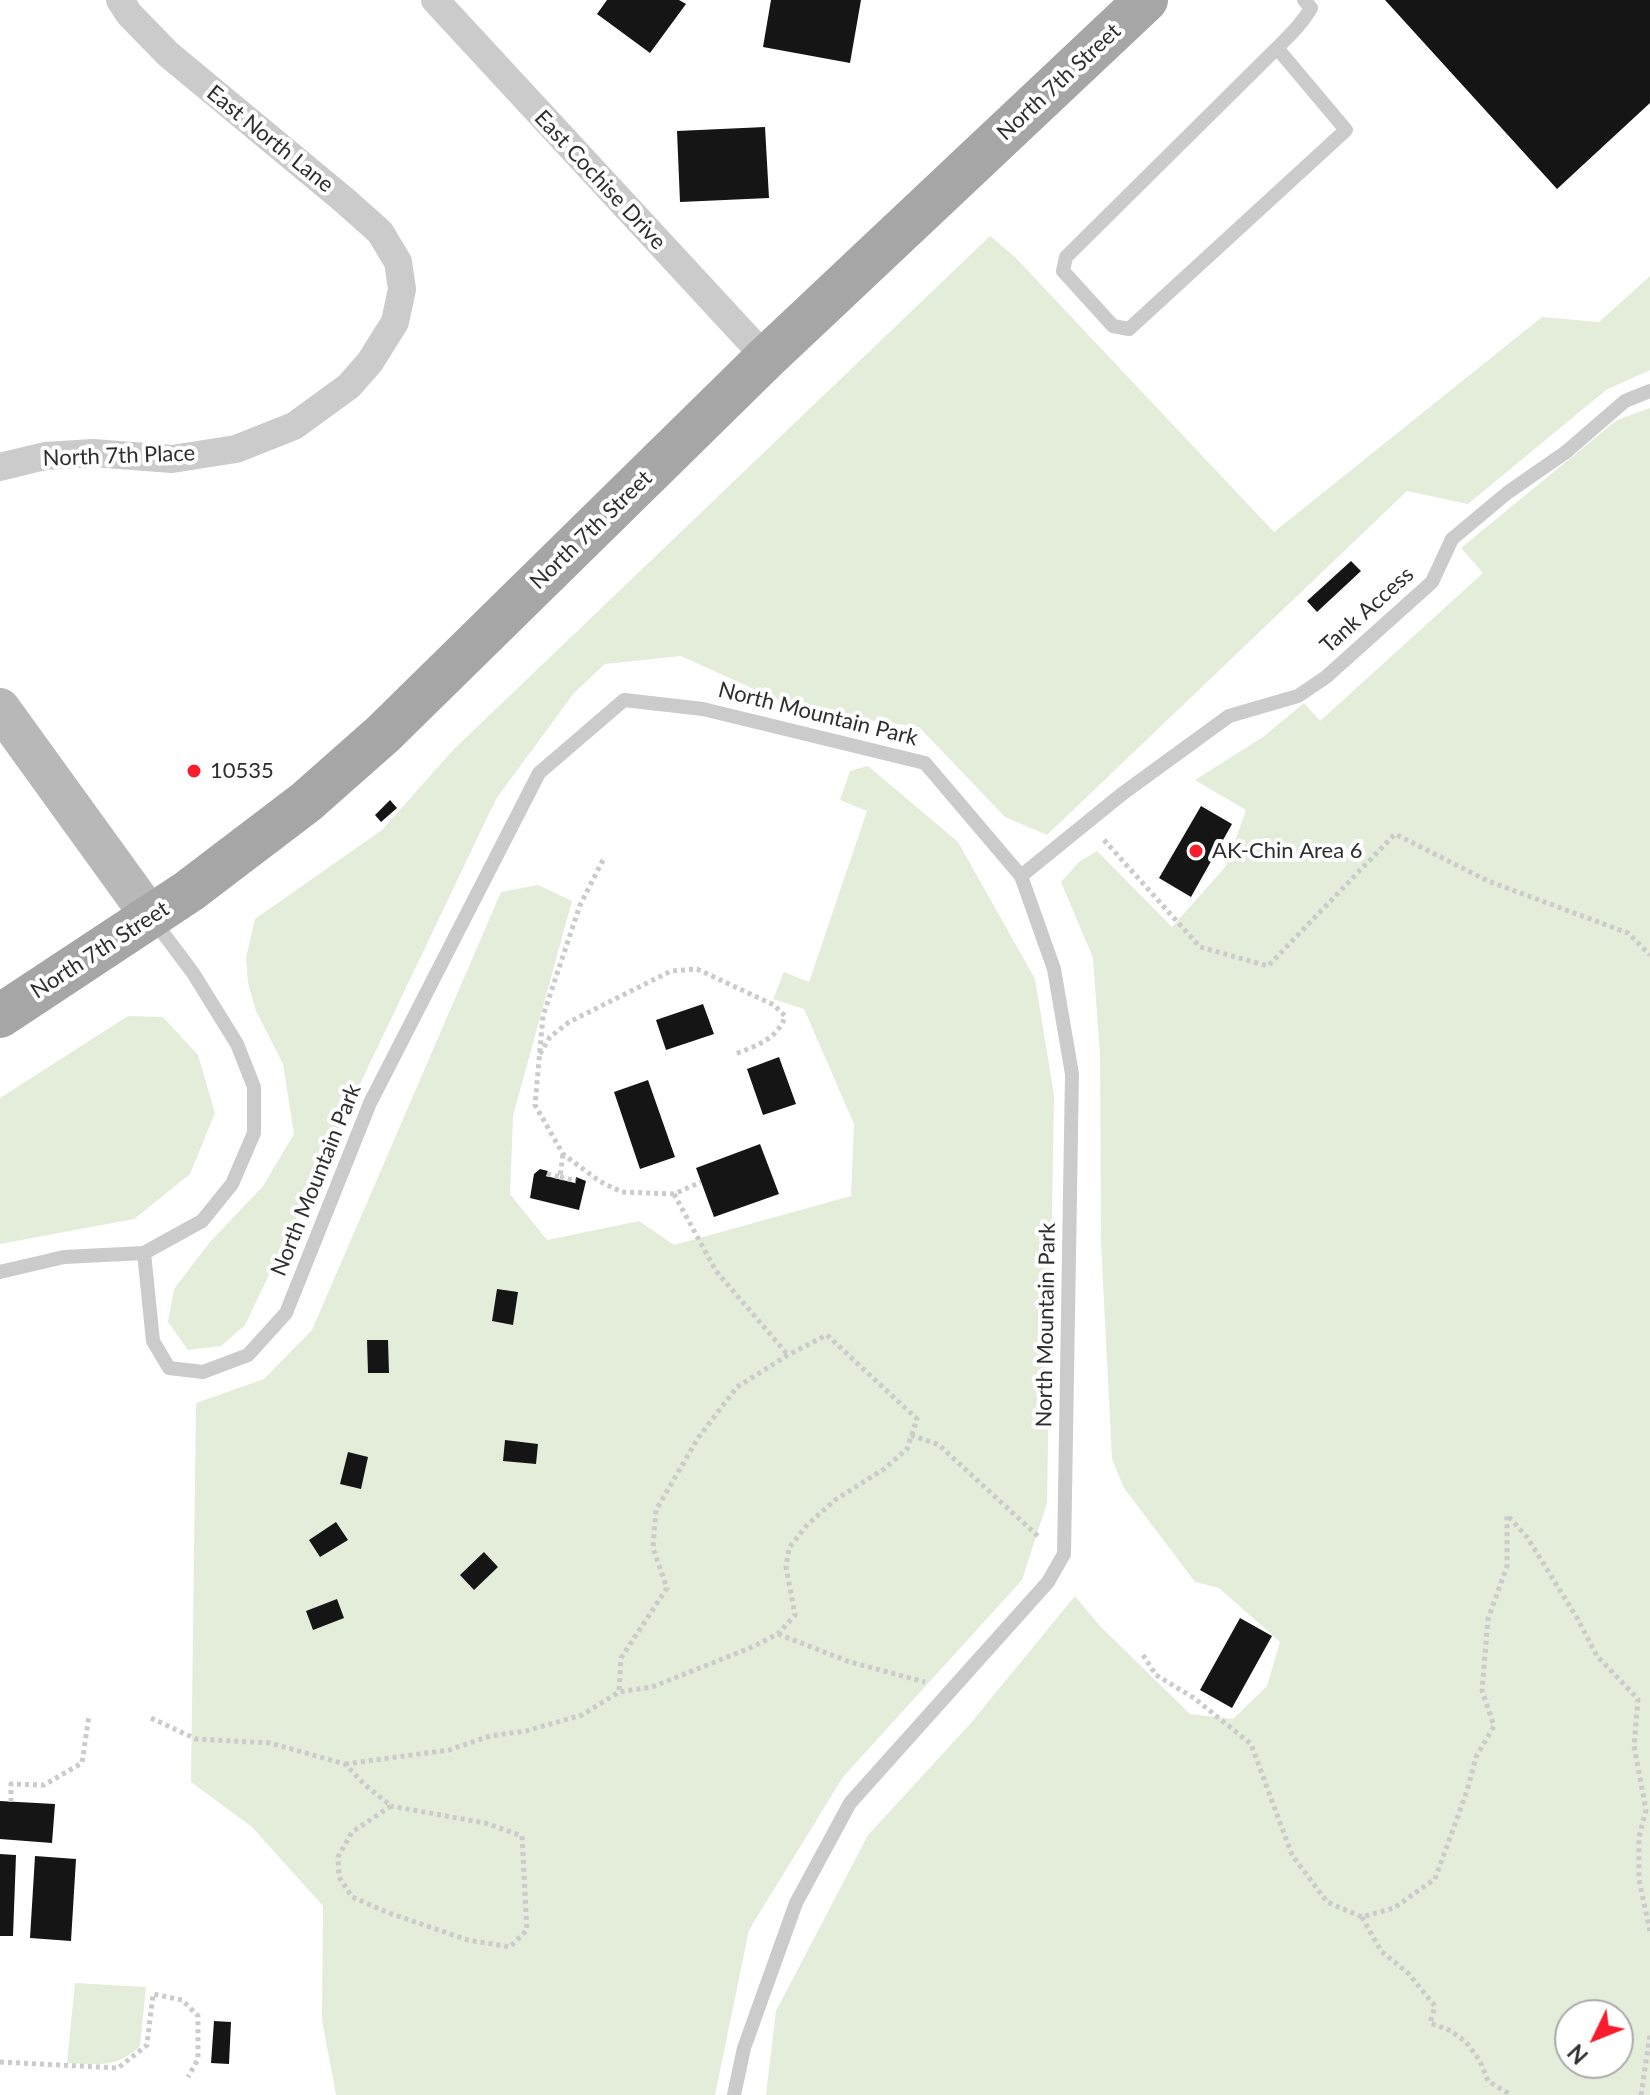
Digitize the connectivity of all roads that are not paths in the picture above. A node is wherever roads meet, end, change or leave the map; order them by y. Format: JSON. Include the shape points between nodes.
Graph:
{"nodes":[{"id":1,"x":120,"y":0,"type":"edge"},
{"id":2,"x":435,"y":0,"type":"edge"},
{"id":3,"x":1146,"y":0,"type":"edge"},
{"id":4,"x":1311,"y":3,"type":"edge"},
{"id":5,"x":1277,"y":48,"type":"junction"},
{"id":6,"x":402,"y":289,"type":"joint"},
{"id":7,"x":766,"y":358,"type":"junction"},
{"id":8,"x":1650,"y":391,"type":"edge"},
{"id":9,"x":0,"y":467,"type":"edge"},
{"id":10,"x":0,"y":708,"type":"edge"},
{"id":11,"x":1021,"y":876,"type":"junction"},
{"id":12,"x":151,"y":917,"type":"junction"},
{"id":13,"x":0,"y":1016,"type":"edge"},
{"id":14,"x":144,"y":1253,"type":"junction"},
{"id":15,"x":0,"y":1272,"type":"edge"},
{"id":16,"x":734,"y":2095,"type":"edge"}],
"edges":[{"from":1,"to":6,"type":"street","name":"East North Lane","via":[[168,54],[380,232],[398,262]]},
{"from":2,"to":7,"type":"street","name":"East Cochise Drive"},
{"from":3,"to":7,"type":"main road","name":"North 7th Street"},
{"from":4,"to":5,"type":"lane","via":[[1303,23]]},
{"from":5,"to":5,"type":"lane","via":[[1066,257],[1063,271],[1113,326],[1129,329],[1346,130]]},
{"from":6,"to":9,"type":"street","name":"North 7th Place","via":[[395,322],[370,362],[349,386],[294,426],[236,449],[172,459],[93,453],[45,456]]},
{"from":7,"to":12,"type":"main road","name":"North 7th Street","via":[[383,734],[258,840]]},
{"from":8,"to":11,"type":"lane","name":"Tank Access","via":[[1625,401],[1452,539],[1432,582],[1326,677],[1298,696],[1229,716]]},
{"from":10,"to":12,"type":"street"},
{"from":11,"to":14,"type":"lane","name":"North Mountain Park","via":[[925,763],[703,709],[624,700],[539,773],[370,1103],[286,1313],[248,1355],[203,1372],[169,1368],[153,1341]]},
{"from":11,"to":16,"type":"lane","name":"North Mountain Park","via":[[1054,969],[1072,1074],[1064,1554],[1048,1582],[850,1803],[796,1903],[744,2048]]},
{"from":12,"to":13,"type":"main road","name":"North 7th Street"},
{"from":12,"to":14,"type":"lane","via":[[237,1044],[254,1087],[254,1133],[232,1184],[202,1221]]},
{"from":14,"to":15,"type":"lane","via":[[64,1257]]}]}
